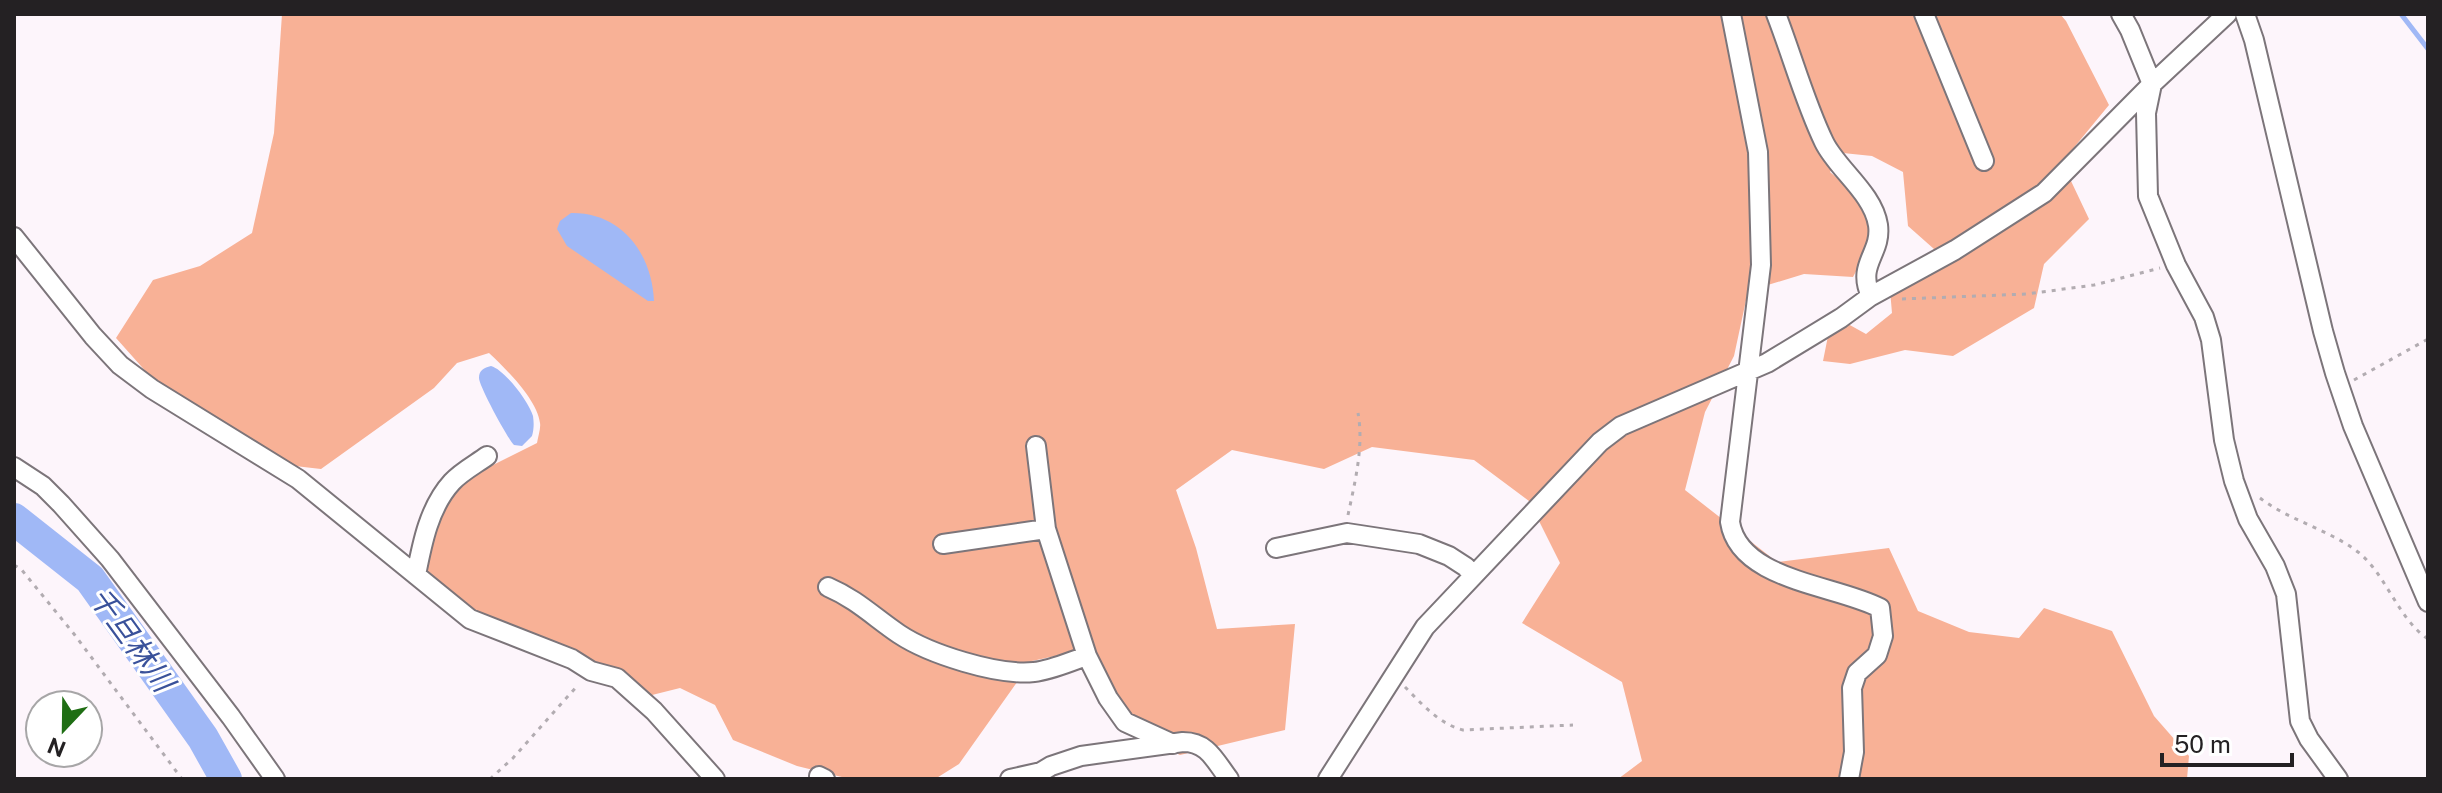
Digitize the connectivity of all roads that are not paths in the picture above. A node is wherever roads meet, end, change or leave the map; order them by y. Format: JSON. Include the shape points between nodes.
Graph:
{"nodes":[{"id":1,"x":1731,"y":14,"type":"edge"},
{"id":2,"x":1776,"y":14,"type":"edge"},
{"id":3,"x":1924,"y":14,"type":"edge"},
{"id":4,"x":2121,"y":14,"type":"edge"},
{"id":5,"x":2227,"y":14,"type":"edge"},
{"id":6,"x":2245,"y":14,"type":"edge"},
{"id":7,"x":2152,"y":84,"type":"junction"},
{"id":8,"x":1984,"y":161,"type":"dead end"},
{"id":9,"x":14,"y":237,"type":"edge"},
{"id":10,"x":1871,"y":296,"type":"junction"},
{"id":11,"x":1749,"y":372,"type":"junction"},
{"id":12,"x":1036,"y":446,"type":"dead end"},
{"id":13,"x":487,"y":456,"type":"dead end"},
{"id":14,"x":14,"y":467,"type":"edge"},
{"id":15,"x":1046,"y":529,"type":"junction"},
{"id":16,"x":943,"y":544,"type":"dead end"},
{"id":17,"x":1276,"y":548,"type":"dead end"},
{"id":18,"x":416,"y":575,"type":"junction"},
{"id":19,"x":1473,"y":576,"type":"junction"},
{"id":20,"x":828,"y":587,"type":"dead end"},
{"id":21,"x":2428,"y":602,"type":"edge"},
{"id":22,"x":1087,"y":656,"type":"junction"},
{"id":23,"x":1173,"y":744,"type":"junction"},
{"id":24,"x":275,"y":779,"type":"edge"},
{"id":25,"x":715,"y":779,"type":"edge"},
{"id":26,"x":1010,"y":779,"type":"edge"},
{"id":27,"x":1229,"y":779,"type":"edge"},
{"id":28,"x":1328,"y":779,"type":"edge"},
{"id":29,"x":1849,"y":779,"type":"edge"},
{"id":30,"x":2338,"y":779,"type":"edge"}],
"edges":[{"from":1,"to":11,"type":"street","via":[[1758,152],[1761,265]]},
{"from":2,"to":10,"type":"street","via":[[1825,144],[1854,181],[1878,225],[1865,284]]},
{"from":3,"to":8,"type":"street"},
{"from":4,"to":7,"type":"street"},
{"from":5,"to":7,"type":"street"},
{"from":6,"to":21,"type":"street","via":[[2340,388]]},
{"from":7,"to":10,"type":"street","via":[[2044,193]]},
{"from":7,"to":30,"type":"street","via":[[2146,113],[2148,196],[2204,317],[2234,481],[2286,594],[2300,721]]},
{"from":9,"to":18,"type":"street","via":[[120,365],[298,479]]},
{"from":10,"to":11,"type":"street"},
{"from":11,"to":19,"type":"street","via":[[1621,426]]},
{"from":11,"to":29,"type":"street","via":[[1732,533],[1750,557],[1776,571],[1880,608],[1883,636],[1877,655],[1857,673],[1852,688],[1854,752]]},
{"from":12,"to":15,"type":"street"},
{"from":13,"to":18,"type":"street","via":[[451,483],[423,543]]},
{"from":14,"to":24,"type":"street","via":[[43,486],[110,559]]},
{"from":15,"to":16,"type":"street"},
{"from":15,"to":22,"type":"street"},
{"from":17,"to":19,"type":"street","via":[[1347,533],[1419,544],[1449,556]]},
{"from":18,"to":25,"type":"street","via":[[470,619],[617,678]]},
{"from":19,"to":28,"type":"street","via":[[1425,627]]},
{"from":20,"to":22,"type":"street","via":[[849,596],[901,636],[963,662],[1036,672]]},
{"from":22,"to":23,"type":"street","via":[[1125,722]]},
{"from":23,"to":26,"type":"street","via":[[1081,756]]},
{"from":23,"to":27,"type":"street","via":[[1195,742],[1204,747]]}]}
